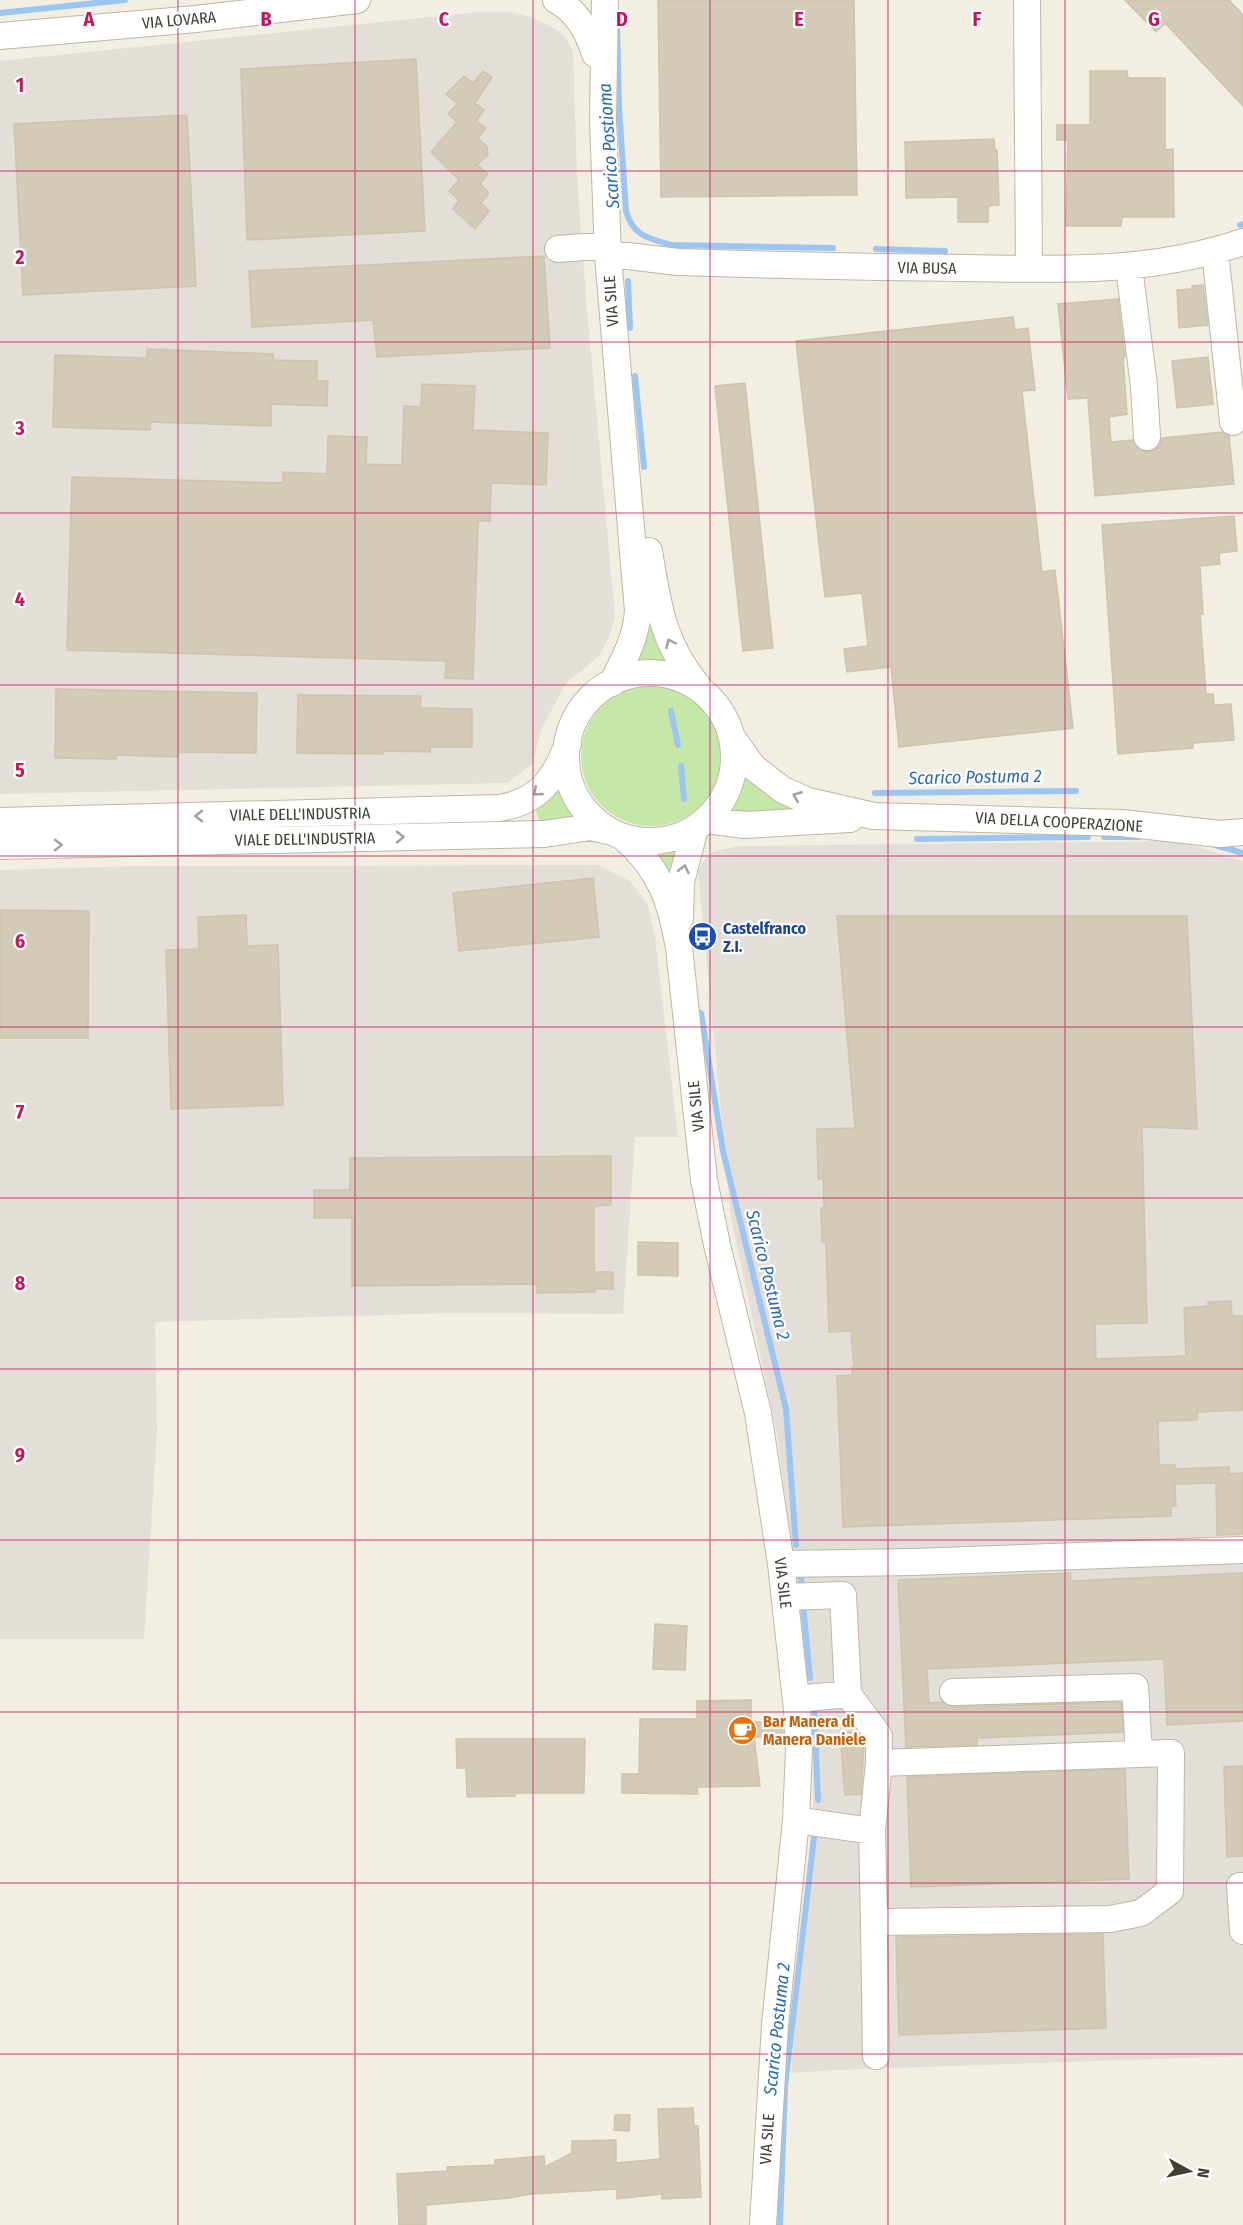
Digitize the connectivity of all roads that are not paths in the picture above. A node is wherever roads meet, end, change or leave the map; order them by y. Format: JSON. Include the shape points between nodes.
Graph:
{"nodes":[{"id":1,"x":357,"y":0,"type":"edge"},
{"id":2,"x":556,"y":0,"type":"edge"},
{"id":3,"x":593,"y":0,"type":"edge"},
{"id":4,"x":605,"y":0,"type":"edge"},
{"id":5,"x":1027,"y":0,"type":"edge"},
{"id":6,"x":0,"y":36,"type":"edge"},
{"id":7,"x":595,"y":54,"type":"junction"},
{"id":8,"x":603,"y":120,"type":"junction"},
{"id":9,"x":1243,"y":242,"type":"edge"},
{"id":10,"x":558,"y":249,"type":"dead end"},
{"id":11,"x":608,"y":250,"type":"junction"},
{"id":12,"x":1215,"y":251,"type":"junction"},
{"id":13,"x":1129,"y":267,"type":"junction"},
{"id":14,"x":1029,"y":269,"type":"junction"},
{"id":15,"x":1233,"y":422,"type":"dead end"},
{"id":16,"x":1147,"y":437,"type":"dead end"},
{"id":17,"x":628,"y":481,"type":"junction"},
{"id":18,"x":631,"y":546,"type":"junction"},
{"id":19,"x":657,"y":606,"type":"junction"},
{"id":20,"x":612,"y":682,"type":"junction"},
{"id":21,"x":702,"y":691,"type":"junction"},
{"id":22,"x":731,"y":736,"type":"junction"},
{"id":23,"x":568,"y":744,"type":"junction"},
{"id":24,"x":874,"y":816,"type":"junction"},
{"id":25,"x":0,"y":821,"type":"edge"},
{"id":26,"x":700,"y":824,"type":"junction"},
{"id":27,"x":1243,"y":832,"type":"edge"},
{"id":28,"x":616,"y":834,"type":"junction"},
{"id":29,"x":0,"y":846,"type":"edge"},
{"id":30,"x":679,"y":948,"type":"junction"},
{"id":31,"x":1243,"y":1550,"type":"edge"},
{"id":32,"x":781,"y":1564,"type":"junction"},
{"id":33,"x":785,"y":1597,"type":"junction"},
{"id":34,"x":953,"y":1692,"type":"dead end"},
{"id":35,"x":848,"y":1694,"type":"junction"},
{"id":36,"x":796,"y":1699,"type":"junction"},
{"id":37,"x":1139,"y":1754,"type":"junction"},
{"id":38,"x":879,"y":1763,"type":"junction"},
{"id":39,"x":796,"y":1820,"type":"junction"},
{"id":40,"x":872,"y":1831,"type":"junction"},
{"id":41,"x":1243,"y":1886,"type":"edge"},
{"id":42,"x":874,"y":1923,"type":"junction"},
{"id":43,"x":1243,"y":1931,"type":"edge"},
{"id":44,"x":1243,"y":1946,"type":"edge"},
{"id":45,"x":876,"y":2056,"type":"dead end"},
{"id":46,"x":763,"y":2225,"type":"edge"}],
"edges":[{"from":1,"to":6,"type":"street","name":"VIA LOVARA"},
{"from":2,"to":7,"type":"street","via":[[577,17]]},
{"from":3,"to":7,"type":"street","name":"VIA SILE"},
{"from":4,"to":8,"type":"street","name":"VIA SILE"},
{"from":5,"to":14,"type":"street"},
{"from":7,"to":8,"type":"street","name":"VIA SILE","via":[[597,96]]},
{"from":8,"to":11,"type":"street","name":"VIA SILE"},
{"from":9,"to":12,"type":"street","name":"VIA BUSA"},
{"from":10,"to":11,"type":"street","name":"VIA BUSA"},
{"from":11,"to":14,"type":"street","name":"VIA BUSA","via":[[667,262]]},
{"from":11,"to":17,"type":"street","name":"VIA SILE"},
{"from":12,"to":13,"type":"street","name":"VIA BUSA"},
{"from":12,"to":15,"type":"street"},
{"from":13,"to":14,"type":"street","name":"VIA BUSA"},
{"from":13,"to":16,"type":"street"},
{"from":17,"to":18,"type":"street","name":"VIA SILE"},
{"from":17,"to":19,"type":"street","name":"VIA SILE","via":[[646,538]]},
{"from":18,"to":19,"type":"street","via":[[638,548],[646,586]]},
{"from":18,"to":20,"type":"street","name":"VIA SILE","via":[[637,625]]},
{"from":21,"to":19,"type":"street","name":"VIA SILE","one_way":true,"via":[[671,647]]},
{"from":20,"to":21,"type":"street","via":[[638,674],[665,675]]},
{"from":20,"to":23,"type":"street","via":[[583,708]]},
{"from":21,"to":22,"type":"street","via":[[720,711]]},
{"from":24,"to":22,"type":"street","name":"VIA DELLA COOPERAZIONE","one_way":true,"via":[[808,801],[783,790],[753,767]]},
{"from":22,"to":26,"type":"street","via":[[734,762],[728,788],[715,811]]},
{"from":23,"to":25,"type":"street","name":"VIALE DELL'INDUSTRIA","one_way":true,"via":[[559,765],[541,789],[524,802],[499,808]]},
{"from":23,"to":28,"type":"street","via":[[567,769],[575,794],[589,815]]},
{"from":24,"to":26,"type":"street","name":"VIA DELLA COOPERAZIONE","via":[[745,825]]},
{"from":24,"to":27,"type":"street","name":"VIA DELLA COOPERAZIONE","via":[[1122,823],[1221,834]]},
{"from":26,"to":28,"type":"street","via":[[676,837],[655,841]]},
{"from":30,"to":26,"type":"street","name":"VIA SILE","one_way":true,"via":[[681,882]]},
{"from":29,"to":28,"type":"street","name":"VIALE DELL'INDUSTRIA","one_way":true,"via":[[544,834],[591,827]]},
{"from":28,"to":30,"type":"street","name":"VIA SILE","via":[[650,864],[661,882]]},
{"from":30,"to":32,"type":"street","name":"VIA SILE","via":[[704,1180],[758,1413]]},
{"from":31,"to":32,"type":"street"},
{"from":32,"to":33,"type":"street","name":"VIA SILE"},
{"from":33,"to":35,"type":"street","via":[[843,1596]]},
{"from":33,"to":36,"type":"street","name":"VIA SILE"},
{"from":34,"to":37,"type":"street","via":[[1135,1687]]},
{"from":35,"to":36,"type":"street"},
{"from":35,"to":38,"type":"street","via":[[879,1736]]},
{"from":36,"to":39,"type":"street","name":"VIA SILE"},
{"from":37,"to":38,"type":"street"},
{"from":37,"to":42,"type":"street","via":[[1170,1753],[1170,1891],[1141,1913],[1110,1920]]},
{"from":38,"to":40,"type":"street"},
{"from":39,"to":40,"type":"street"},
{"from":39,"to":46,"type":"street","name":"VIA SILE","via":[[774,2036]]},
{"from":40,"to":42,"type":"street"},
{"from":41,"to":43,"type":"street"},
{"from":42,"to":45,"type":"street"},
{"from":43,"to":44,"type":"street"}]}
